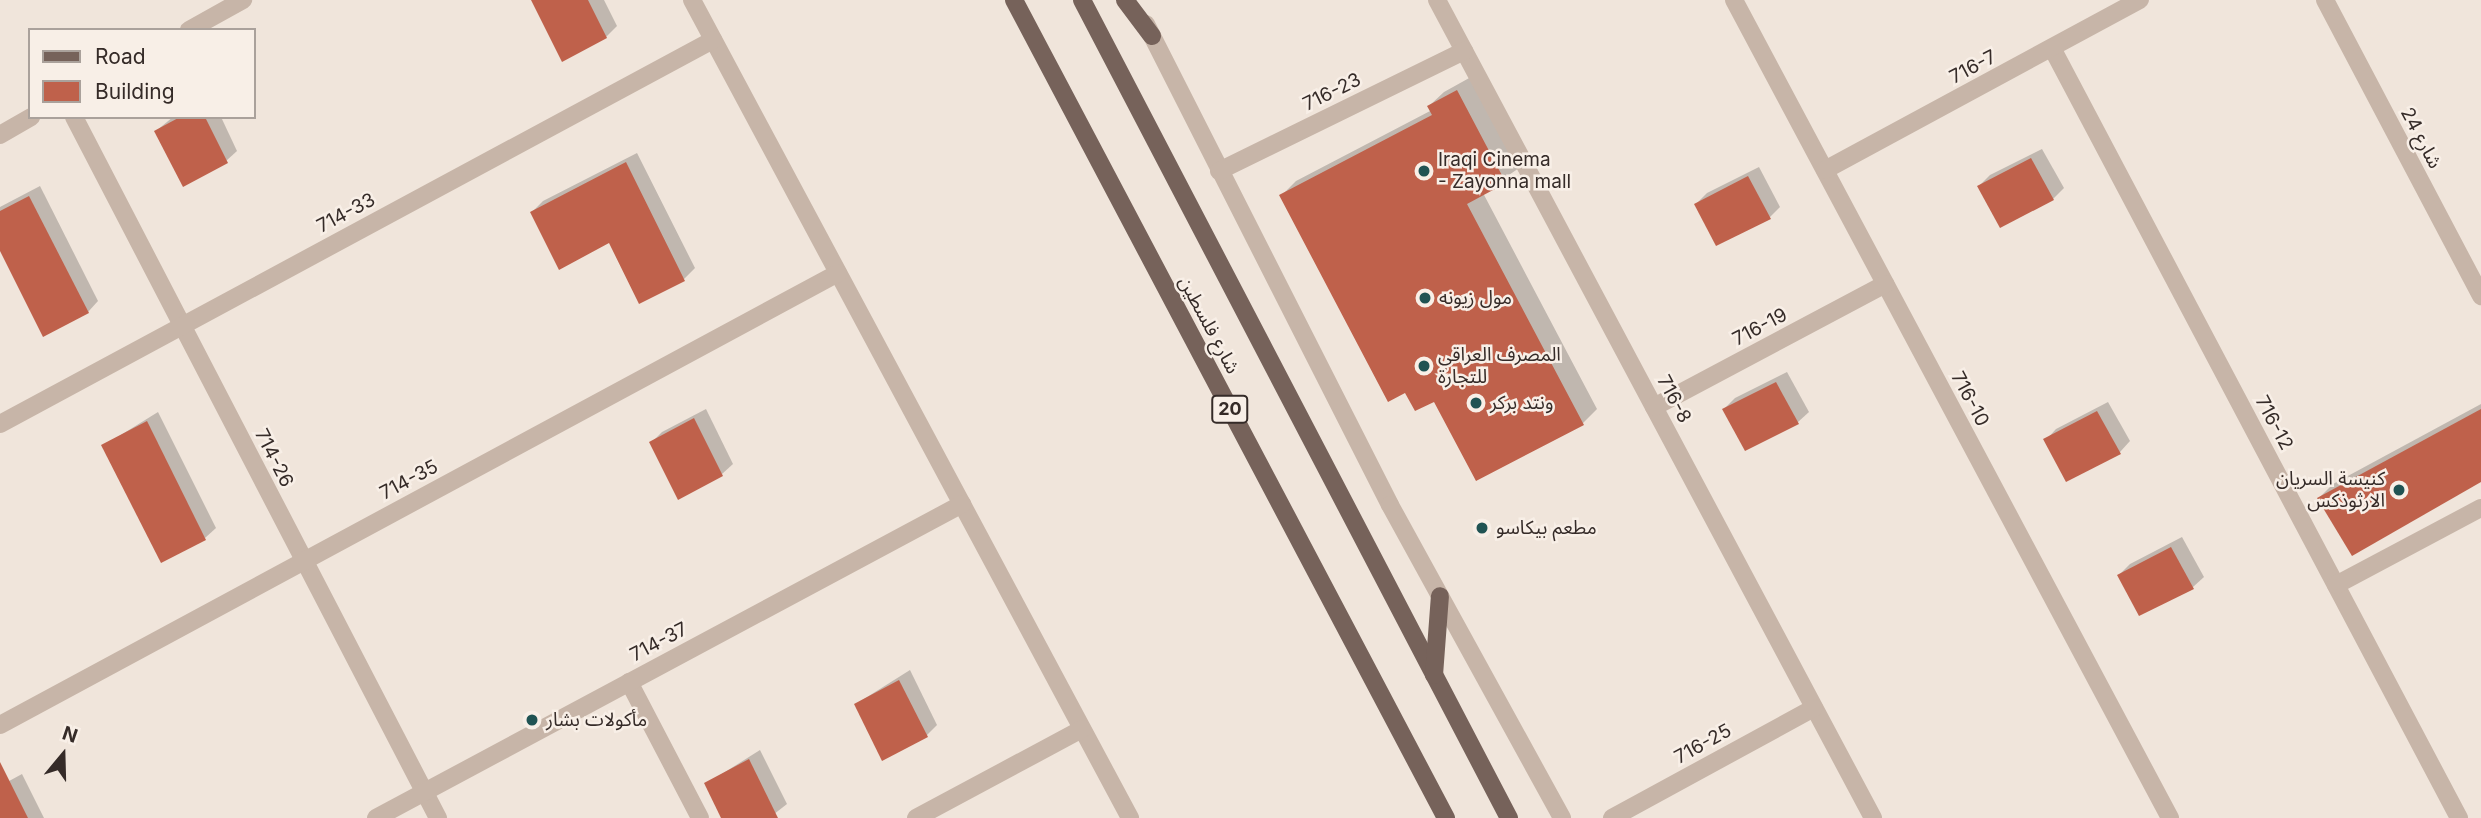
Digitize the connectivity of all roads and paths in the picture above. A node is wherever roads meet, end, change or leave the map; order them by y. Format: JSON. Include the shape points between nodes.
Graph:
{"nodes":[{"id":1,"x":243,"y":0,"type":"edge"},
{"id":2,"x":692,"y":0,"type":"edge"},
{"id":3,"x":1014,"y":0,"type":"edge"},
{"id":4,"x":1082,"y":0,"type":"edge"},
{"id":5,"x":1125,"y":0,"type":"edge"},
{"id":6,"x":1135,"y":0,"type":"edge"},
{"id":7,"x":1437,"y":0,"type":"edge"},
{"id":8,"x":1734,"y":0,"type":"edge"},
{"id":9,"x":2140,"y":0,"type":"edge"},
{"id":10,"x":2325,"y":0,"type":"edge"},
{"id":11,"x":193,"y":28,"type":"edge"},
{"id":12,"x":1152,"y":36,"type":"junction"},
{"id":13,"x":713,"y":40,"type":"junction"},
{"id":14,"x":2052,"y":48,"type":"junction"},
{"id":15,"x":1464,"y":51,"type":"junction"},
{"id":16,"x":28,"y":119,"type":"edge"},
{"id":17,"x":75,"y":119,"type":"edge"},
{"id":18,"x":0,"y":135,"type":"edge"},
{"id":19,"x":1825,"y":170,"type":"junction"},
{"id":20,"x":1219,"y":171,"type":"junction"},
{"id":21,"x":838,"y":273,"type":"junction"},
{"id":22,"x":1885,"y":284,"type":"junction"},
{"id":23,"x":2481,"y":296,"type":"edge"},
{"id":24,"x":182,"y":326,"type":"junction"},
{"id":25,"x":1654,"y":407,"type":"junction"},
{"id":26,"x":0,"y":424,"type":"edge"},
{"id":27,"x":961,"y":504,"type":"junction"},
{"id":28,"x":2481,"y":508,"type":"edge"},
{"id":29,"x":304,"y":561,"type":"junction"},
{"id":30,"x":2336,"y":586,"type":"junction"},
{"id":31,"x":1440,"y":596,"type":"junction"},
{"id":32,"x":1434,"y":675,"type":"junction"},
{"id":33,"x":629,"y":682,"type":"junction"},
{"id":34,"x":1814,"y":708,"type":"junction"},
{"id":35,"x":0,"y":724,"type":"edge"},
{"id":36,"x":1082,"y":729,"type":"junction"},
{"id":37,"x":424,"y":792,"type":"junction"},
{"id":38,"x":376,"y":818,"type":"edge"},
{"id":39,"x":438,"y":818,"type":"edge"},
{"id":40,"x":700,"y":818,"type":"edge"},
{"id":41,"x":916,"y":818,"type":"edge"},
{"id":42,"x":1130,"y":818,"type":"edge"},
{"id":43,"x":1446,"y":818,"type":"edge"},
{"id":44,"x":1509,"y":818,"type":"edge"},
{"id":45,"x":1562,"y":818,"type":"edge"},
{"id":46,"x":1612,"y":818,"type":"edge"},
{"id":47,"x":1873,"y":818,"type":"edge"},
{"id":48,"x":2170,"y":818,"type":"edge"},
{"id":49,"x":2459,"y":818,"type":"edge"}],
"edges":[{"from":1,"to":11,"type":"street"},
{"from":2,"to":13,"type":"street"},
{"from":3,"to":43,"type":"main road","name":"شارع فلسطين","number":"20"},
{"from":4,"to":32,"type":"main road","name":"شارع فلسطين"},
{"from":5,"to":12,"type":"main road"},
{"from":6,"to":12,"type":"street"},
{"from":7,"to":15,"type":"street","name":"716-8"},
{"from":8,"to":19,"type":"street","name":"716-10"},
{"from":9,"to":14,"type":"street","name":"716-7"},
{"from":10,"to":23,"type":"street","name":"شارع 24"},
{"from":12,"to":20,"type":"street"},
{"from":13,"to":21,"type":"street"},
{"from":13,"to":24,"type":"street","name":"714-33"},
{"from":14,"to":19,"type":"street","name":"716-7"},
{"from":14,"to":30,"type":"street","name":"716-12"},
{"from":15,"to":20,"type":"street","name":"716-23"},
{"from":15,"to":25,"type":"street","name":"716-8"},
{"from":16,"to":18,"type":"street"},
{"from":17,"to":24,"type":"street","name":"714-26"},
{"from":19,"to":22,"type":"street","name":"716-10"},
{"from":20,"to":31,"type":"street"},
{"from":21,"to":27,"type":"street"},
{"from":21,"to":29,"type":"street","name":"714-35"},
{"from":22,"to":25,"type":"street","name":"716-19"},
{"from":22,"to":48,"type":"street","name":"716-10"},
{"from":24,"to":26,"type":"street","name":"714-33"},
{"from":24,"to":29,"type":"street","name":"714-26"},
{"from":25,"to":34,"type":"street","name":"716-8"},
{"from":27,"to":33,"type":"street","name":"714-37"},
{"from":27,"to":36,"type":"street"},
{"from":28,"to":30,"type":"street"},
{"from":29,"to":35,"type":"street","name":"714-35"},
{"from":29,"to":37,"type":"street","name":"714-26"},
{"from":30,"to":49,"type":"street","name":"716-12"},
{"from":31,"to":32,"type":"main road"},
{"from":31,"to":45,"type":"street"},
{"from":32,"to":44,"type":"main road","name":"شارع فلسطين"},
{"from":33,"to":37,"type":"street","name":"714-37"},
{"from":33,"to":40,"type":"street"},
{"from":34,"to":46,"type":"street","name":"716-25"},
{"from":34,"to":47,"type":"street","name":"716-8"},
{"from":36,"to":41,"type":"street"},
{"from":36,"to":42,"type":"street"},
{"from":37,"to":38,"type":"street","name":"714-37"},
{"from":37,"to":39,"type":"street","name":"714-26"}]}
